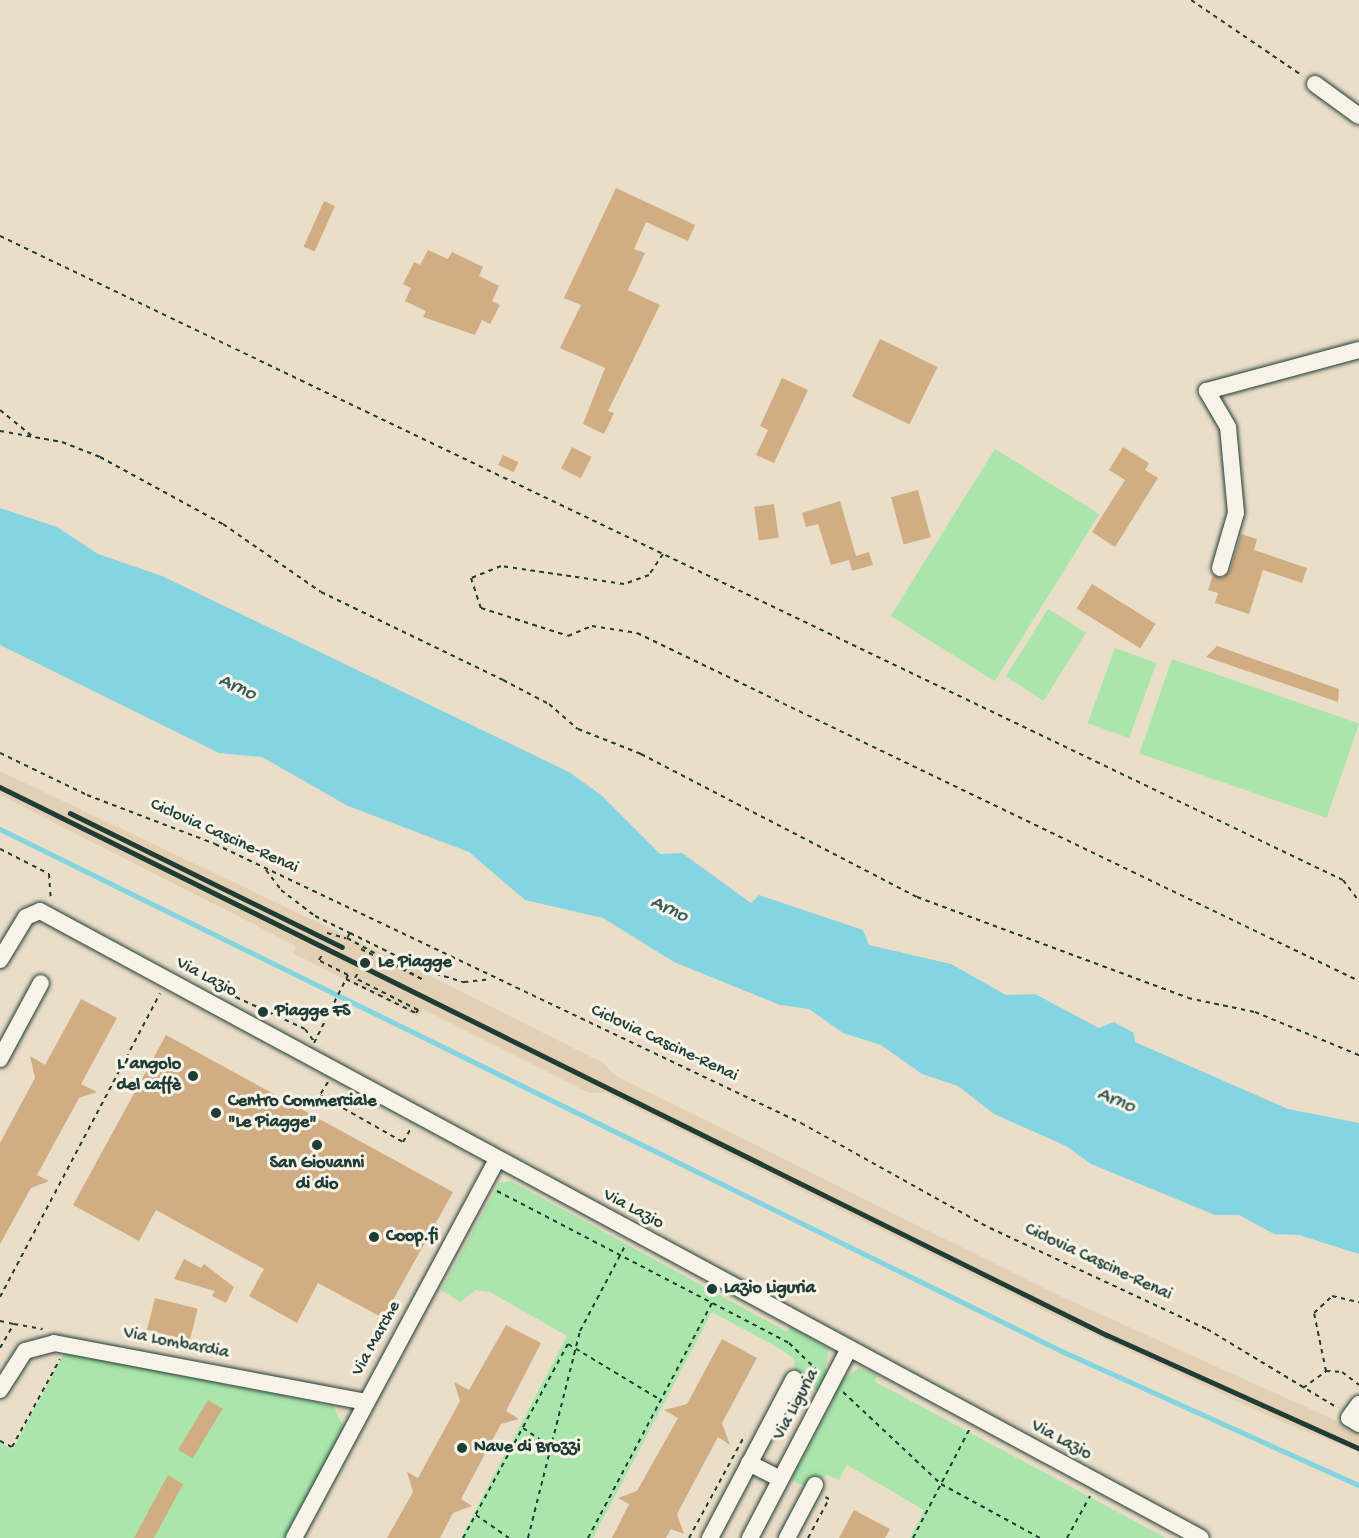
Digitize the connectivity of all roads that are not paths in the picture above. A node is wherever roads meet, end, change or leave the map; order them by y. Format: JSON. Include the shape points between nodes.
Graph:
{"nodes":[{"id":1,"x":1315,"y":84,"type":"road end"},
{"id":2,"x":1359,"y":116,"type":"edge"},
{"id":3,"x":1359,"y":350,"type":"edge"},
{"id":4,"x":1220,"y":568,"type":"dead end"},
{"id":5,"x":0,"y":960,"type":"edge"},
{"id":6,"x":41,"y":983,"type":"dead end"},
{"id":7,"x":0,"y":1059,"type":"edge"},
{"id":8,"x":497,"y":1159,"type":"junction"},
{"id":9,"x":849,"y":1349,"type":"junction"},
{"id":10,"x":794,"y":1379,"type":"dead end"},
{"id":11,"x":0,"y":1390,"type":"edge"},
{"id":12,"x":365,"y":1402,"type":"junction"},
{"id":13,"x":749,"y":1463,"type":"junction"},
{"id":14,"x":780,"y":1479,"type":"junction"},
{"id":15,"x":815,"y":1485,"type":"dead end"},
{"id":16,"x":294,"y":1538,"type":"edge"},
{"id":17,"x":710,"y":1538,"type":"edge"},
{"id":18,"x":750,"y":1538,"type":"edge"},
{"id":19,"x":787,"y":1538,"type":"edge"},
{"id":20,"x":1201,"y":1538,"type":"edge"}],
"edges":[{"from":1,"to":2,"type":"street"},
{"from":3,"to":4,"type":"street","via":[[1207,391],[1228,427],[1236,513]]},
{"from":5,"to":8,"type":"street","name":"Via Lazio","via":[[26,917],[40,911]]},
{"from":6,"to":7,"type":"street"},
{"from":8,"to":9,"type":"street","name":"Via Lazio"},
{"from":8,"to":12,"type":"street","name":"Via Marche"},
{"from":9,"to":14,"type":"street","name":"Via Liguria"},
{"from":9,"to":20,"type":"street","name":"Via Lazio"},
{"from":10,"to":13,"type":"street","name":"Via Liguria"},
{"from":11,"to":12,"type":"street","name":"Via Lombardia","via":[[25,1352],[54,1343]]},
{"from":12,"to":16,"type":"street","name":"Via Marche"},
{"from":13,"to":14,"type":"street"},
{"from":13,"to":17,"type":"street","name":"Via Liguria"},
{"from":14,"to":18,"type":"street","name":"Via Liguria"},
{"from":15,"to":19,"type":"street"}]}
